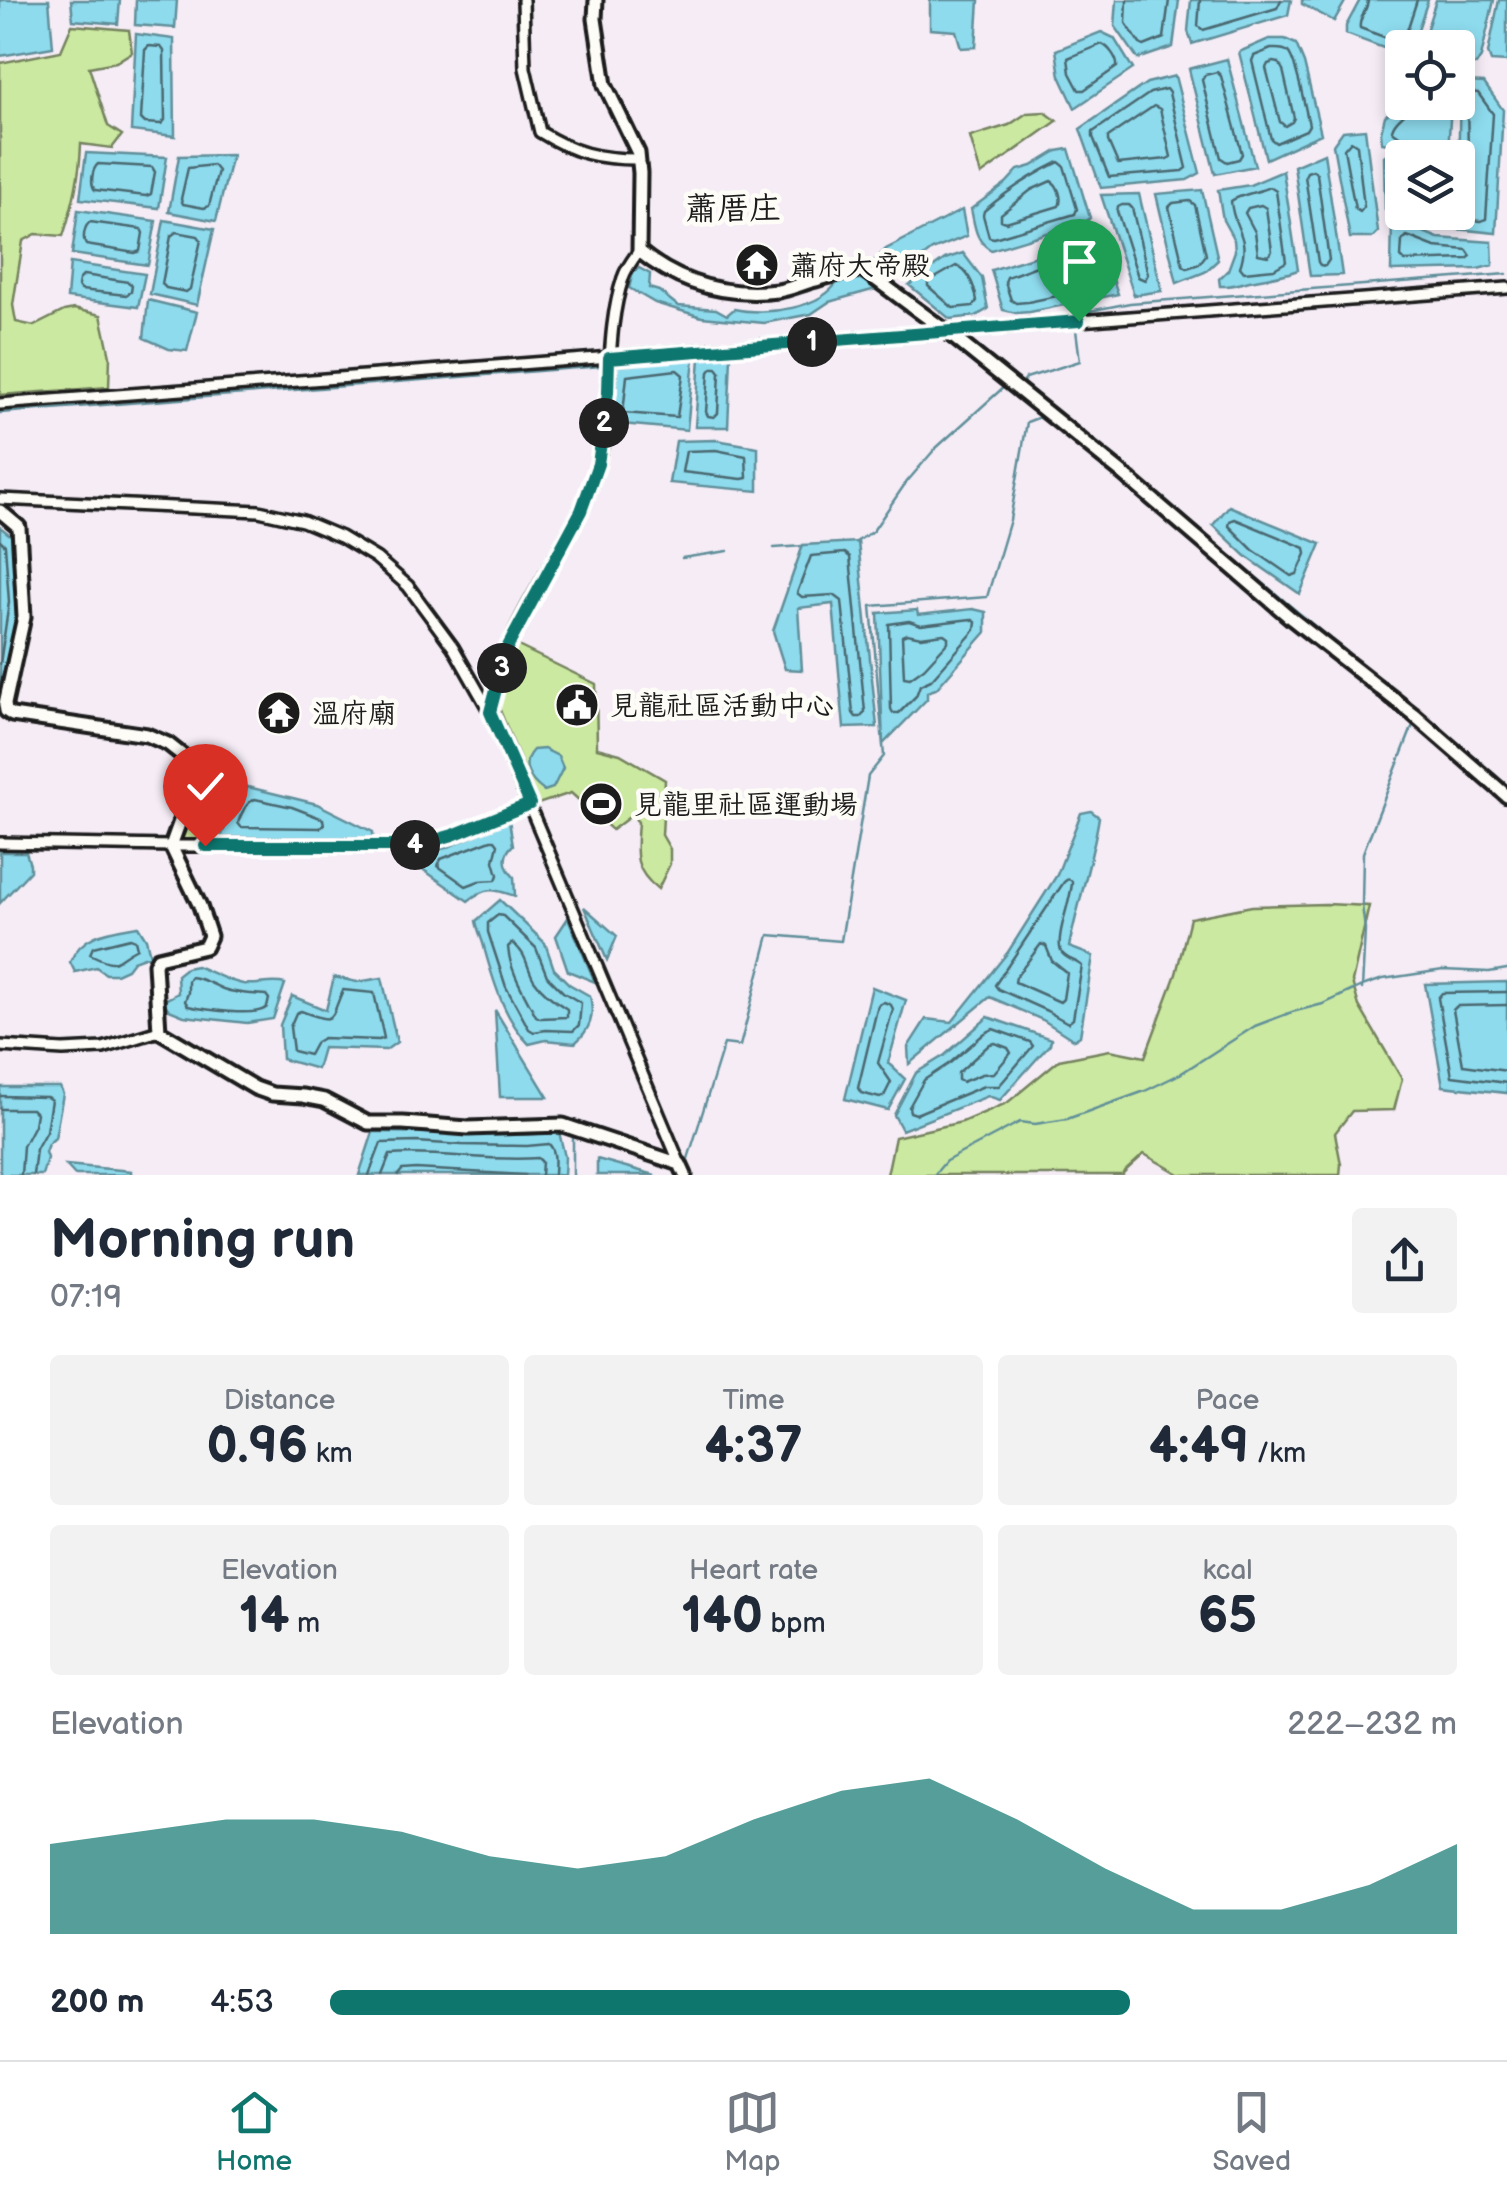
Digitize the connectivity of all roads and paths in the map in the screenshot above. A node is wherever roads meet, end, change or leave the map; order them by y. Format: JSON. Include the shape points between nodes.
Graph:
{"nodes":[{"id":1,"x":523,"y":0,"type":"edge"},
{"id":2,"x":596,"y":0,"type":"edge"},
{"id":3,"x":637,"y":159,"type":"junction"},
{"id":4,"x":638,"y":251,"type":"junction"},
{"id":5,"x":1507,"y":288,"type":"edge"},
{"id":6,"x":947,"y":332,"type":"junction"},
{"id":7,"x":609,"y":358,"type":"junction"},
{"id":8,"x":0,"y":404,"type":"edge"},
{"id":9,"x":0,"y":499,"type":"edge"},
{"id":10,"x":0,"y":511,"type":"edge"},
{"id":11,"x":490,"y":712,"type":"junction"},
{"id":12,"x":1507,"y":796,"type":"edge"},
{"id":13,"x":530,"y":804,"type":"junction"},
{"id":14,"x":0,"y":843,"type":"edge"},
{"id":15,"x":172,"y":846,"type":"junction"},
{"id":16,"x":159,"y":1031,"type":"junction"},
{"id":17,"x":0,"y":1046,"type":"edge"},
{"id":18,"x":683,"y":1169,"type":"edge"}],
"edges":[{"from":1,"to":3,"type":"street","via":[[525,68],[540,132],[583,154]]},
{"from":2,"to":3,"type":"street","via":[[605,86]]},
{"from":3,"to":4,"type":"street"},
{"from":4,"to":6,"type":"street","via":[[712,290],[782,290],[862,269]]},
{"from":4,"to":7,"type":"street","via":[[624,275]]},
{"from":5,"to":6,"type":"street"},
{"from":6,"to":7,"type":"street"},
{"from":6,"to":12,"type":"street"},
{"from":7,"to":8,"type":"street"},
{"from":7,"to":11,"type":"street","via":[[598,464],[581,511],[507,648]]},
{"from":9,"to":11,"type":"street","via":[[259,511],[341,537],[408,586]]},
{"from":10,"to":15,"type":"street","via":[[18,527],[24,618],[6,710],[147,735],[182,755],[194,773]]},
{"from":11,"to":13,"type":"street"},
{"from":13,"to":15,"type":"street","via":[[414,846]]},
{"from":13,"to":18,"type":"street"},
{"from":14,"to":15,"type":"street"},
{"from":15,"to":16,"type":"street","via":[[210,936],[205,948],[158,958]]},
{"from":16,"to":17,"type":"street","via":[[102,1048]]},
{"from":16,"to":18,"type":"street","via":[[255,1088],[324,1100],[368,1123],[563,1125]]}]}
